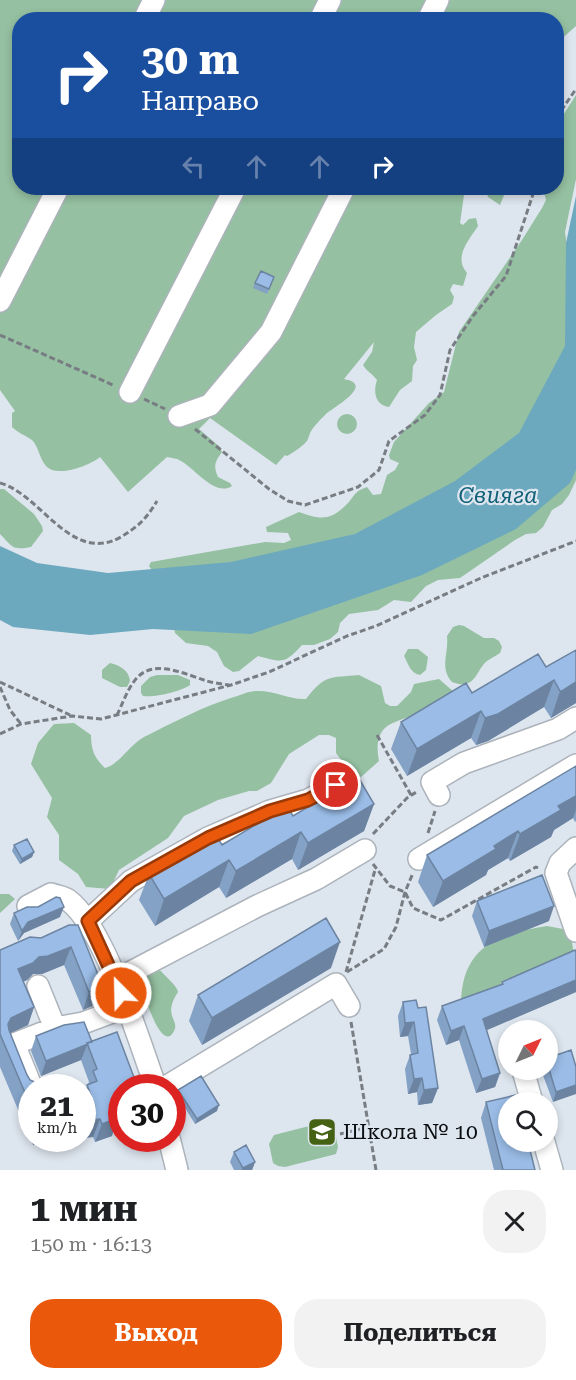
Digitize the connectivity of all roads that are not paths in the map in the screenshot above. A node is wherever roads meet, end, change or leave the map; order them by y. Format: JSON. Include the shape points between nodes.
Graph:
{"nodes":[{"id":1,"x":54,"y":195,"type":"edge"},
{"id":2,"x":231,"y":195,"type":"edge"},
{"id":3,"x":340,"y":195,"type":"edge"},
{"id":4,"x":0,"y":301,"type":"edge"},
{"id":5,"x":130,"y":392,"type":"road end"},
{"id":6,"x":179,"y":416,"type":"road end"},
{"id":7,"x":576,"y":718,"type":"edge"},
{"id":8,"x":576,"y":765,"type":"edge"},
{"id":9,"x":336,"y":785,"type":"dead end"},
{"id":10,"x":436,"y":788,"type":"road end"},
{"id":11,"x":576,"y":848,"type":"edge"},
{"id":12,"x":365,"y":850,"type":"road end"},
{"id":13,"x":419,"y":859,"type":"dead end"},
{"id":14,"x":28,"y":906,"type":"edge"},
{"id":15,"x":83,"y":926,"type":"junction"},
{"id":16,"x":576,"y":931,"type":"edge"},
{"id":17,"x":116,"y":980,"type":"junction"},
{"id":18,"x":38,"y":986,"type":"dead end"},
{"id":19,"x":348,"y":1005,"type":"road end"},
{"id":20,"x":126,"y":1007,"type":"junction"},
{"id":21,"x":55,"y":1028,"type":"junction"},
{"id":22,"x":26,"y":1074,"type":"edge"},
{"id":23,"x":151,"y":1074,"type":"edge"},
{"id":24,"x":186,"y":1074,"type":"edge"},
{"id":25,"x":172,"y":1152,"type":"edge"},
{"id":26,"x":547,"y":1152,"type":"edge"},
{"id":27,"x":177,"y":1170,"type":"edge"},
{"id":28,"x":552,"y":1170,"type":"edge"}],
"edges":[{"from":1,"to":4,"type":"street"},
{"from":2,"to":5,"type":"street"},
{"from":3,"to":6,"type":"street","via":[[271,332],[210,405]]},
{"from":7,"to":10,"type":"street","via":[[558,729],[464,762]]},
{"from":8,"to":13,"type":"street"},
{"from":9,"to":15,"type":"street","via":[[308,800],[270,811],[208,838],[131,881]]},
{"from":11,"to":16,"type":"street","via":[[560,863],[556,873]]},
{"from":12,"to":17,"type":"street","via":[[316,879]]},
{"from":14,"to":15,"type":"street","via":[[51,894],[68,899]]},
{"from":15,"to":17,"type":"street"},
{"from":17,"to":20,"type":"street"},
{"from":18,"to":21,"type":"street"},
{"from":19,"to":24,"type":"street","via":[[341,978]]},
{"from":20,"to":21,"type":"street","via":[[83,1023]]},
{"from":20,"to":23,"type":"street"},
{"from":21,"to":22,"type":"street","via":[[14,1044]]},
{"from":25,"to":27,"type":"street"},
{"from":26,"to":28,"type":"street"}]}
